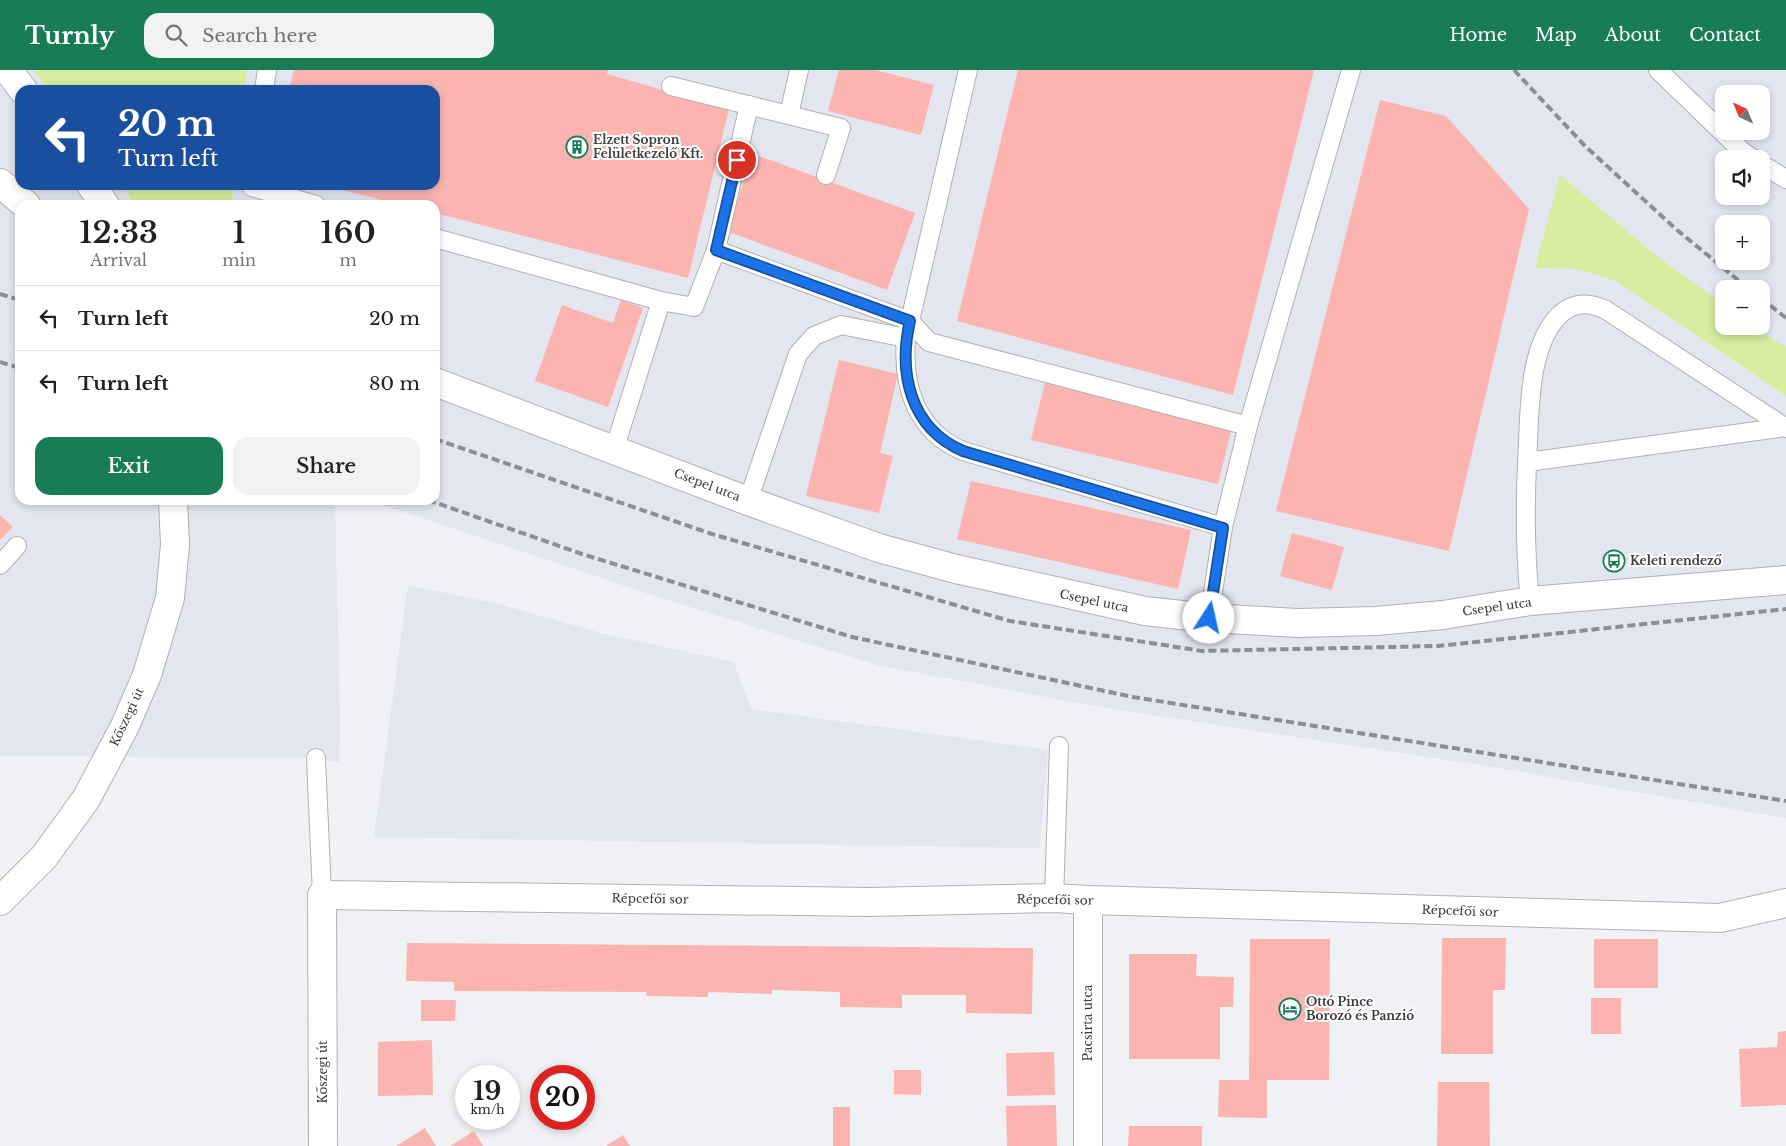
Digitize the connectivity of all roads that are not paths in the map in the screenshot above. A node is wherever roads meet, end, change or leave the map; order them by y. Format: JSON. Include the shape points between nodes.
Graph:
{"nodes":[{"id":1,"x":8,"y":70,"type":"edge"},
{"id":2,"x":267,"y":70,"type":"edge"},
{"id":3,"x":798,"y":70,"type":"edge"},
{"id":4,"x":968,"y":70,"type":"edge"},
{"id":5,"x":1351,"y":70,"type":"edge"},
{"id":6,"x":1658,"y":70,"type":"edge"},
{"id":7,"x":19,"y":85,"type":"edge"},
{"id":8,"x":265,"y":85,"type":"edge"},
{"id":9,"x":671,"y":86,"type":"dead end"},
{"id":10,"x":749,"y":105,"type":"junction"},
{"id":11,"x":789,"y":115,"type":"junction"},
{"id":12,"x":1741,"y":150,"type":"edge"},
{"id":13,"x":1770,"y":170,"type":"edge"},
{"id":14,"x":826,"y":175,"type":"dead end"},
{"id":15,"x":1786,"y":180,"type":"edge"},
{"id":16,"x":0,"y":183,"type":"edge"},
{"id":17,"x":263,"y":190,"type":"edge"},
{"id":18,"x":20,"y":200,"type":"edge"},
{"id":19,"x":298,"y":200,"type":"edge"},
{"id":20,"x":440,"y":239,"type":"edge"},
{"id":21,"x":716,"y":250,"type":"junction"},
{"id":22,"x":661,"y":301,"type":"junction"},
{"id":23,"x":908,"y":330,"type":"junction"},
{"id":24,"x":440,"y":384,"type":"edge"},
{"id":25,"x":1248,"y":426,"type":"junction"},
{"id":26,"x":1786,"y":428,"type":"edge"},
{"id":27,"x":614,"y":450,"type":"junction"},
{"id":28,"x":1527,"y":462,"type":"junction"},
{"id":29,"x":748,"y":501,"type":"junction"},
{"id":30,"x":173,"y":505,"type":"edge"},
{"id":31,"x":1223,"y":528,"type":"junction"},
{"id":32,"x":17,"y":546,"type":"dead end"},
{"id":33,"x":0,"y":565,"type":"edge"},
{"id":34,"x":1786,"y":580,"type":"edge"},
{"id":35,"x":1530,"y":602,"type":"junction"},
{"id":36,"x":1209,"y":618,"type":"junction"},
{"id":37,"x":1059,"y":746,"type":"dead end"},
{"id":38,"x":316,"y":758,"type":"dead end"},
{"id":39,"x":322,"y":895,"type":"junction"},
{"id":40,"x":1054,"y":898,"type":"junction"},
{"id":41,"x":1088,"y":900,"type":"junction"},
{"id":42,"x":0,"y":901,"type":"edge"},
{"id":43,"x":1786,"y":903,"type":"edge"},
{"id":44,"x":323,"y":1146,"type":"edge"},
{"id":45,"x":1088,"y":1146,"type":"edge"}],
"edges":[{"from":1,"to":7,"type":"street"},
{"from":2,"to":8,"type":"lane"},
{"from":3,"to":11,"type":"lane"},
{"from":4,"to":23,"type":"lane"},
{"from":5,"to":25,"type":"lane"},
{"from":6,"to":12,"type":"lane"},
{"from":9,"to":10,"type":"lane"},
{"from":10,"to":11,"type":"lane"},
{"from":10,"to":21,"type":"lane"},
{"from":11,"to":14,"type":"lane","via":[[840,128]]},
{"from":13,"to":15,"type":"lane"},
{"from":16,"to":18,"type":"street"},
{"from":17,"to":19,"type":"lane"},
{"from":20,"to":22,"type":"lane"},
{"from":21,"to":22,"type":"lane","via":[[694,307]]},
{"from":21,"to":23,"type":"lane"},
{"from":22,"to":27,"type":"lane"},
{"from":23,"to":25,"type":"lane","via":[[929,342]]},
{"from":23,"to":29,"type":"lane","via":[[841,325],[814,336],[798,354]]},
{"from":23,"to":31,"type":"lane","via":[[904,358],[911,393],[927,426],[949,445]]},
{"from":24,"to":27,"type":"street","name":"Csepel utca"},
{"from":25,"to":31,"type":"lane"},
{"from":26,"to":28,"type":"lane"},
{"from":26,"to":28,"type":"lane","via":[[1606,310],[1584,303],[1570,307],[1554,319],[1537,355]]},
{"from":27,"to":29,"type":"street","name":"Csepel utca"},
{"from":28,"to":35,"type":"lane","via":[[1525,524]]},
{"from":29,"to":36,"type":"street","name":"Csepel utca","via":[[879,548],[956,569],[1145,611]]},
{"from":30,"to":42,"type":"street","name":"Kőszegi út","via":[[175,545],[170,598],[147,675],[124,728],[86,799],[44,857]]},
{"from":31,"to":36,"type":"lane"},
{"from":32,"to":33,"type":"lane"},
{"from":34,"to":35,"type":"street","name":"Csepel utca"},
{"from":35,"to":36,"type":"street","name":"Csepel utca","via":[[1376,621],[1298,623]]},
{"from":37,"to":40,"type":"lane"},
{"from":38,"to":39,"type":"lane","name":"Kőszegi út"},
{"from":39,"to":40,"type":"street","name":"Répcefői sor","via":[[870,902]]},
{"from":39,"to":44,"type":"street","name":"Kőszegi út"},
{"from":40,"to":41,"type":"street","name":"Répcefői sor"},
{"from":41,"to":43,"type":"street","name":"Répcefői sor","via":[[1720,918]]},
{"from":41,"to":45,"type":"street","name":"Pacsirta utca"}]}
